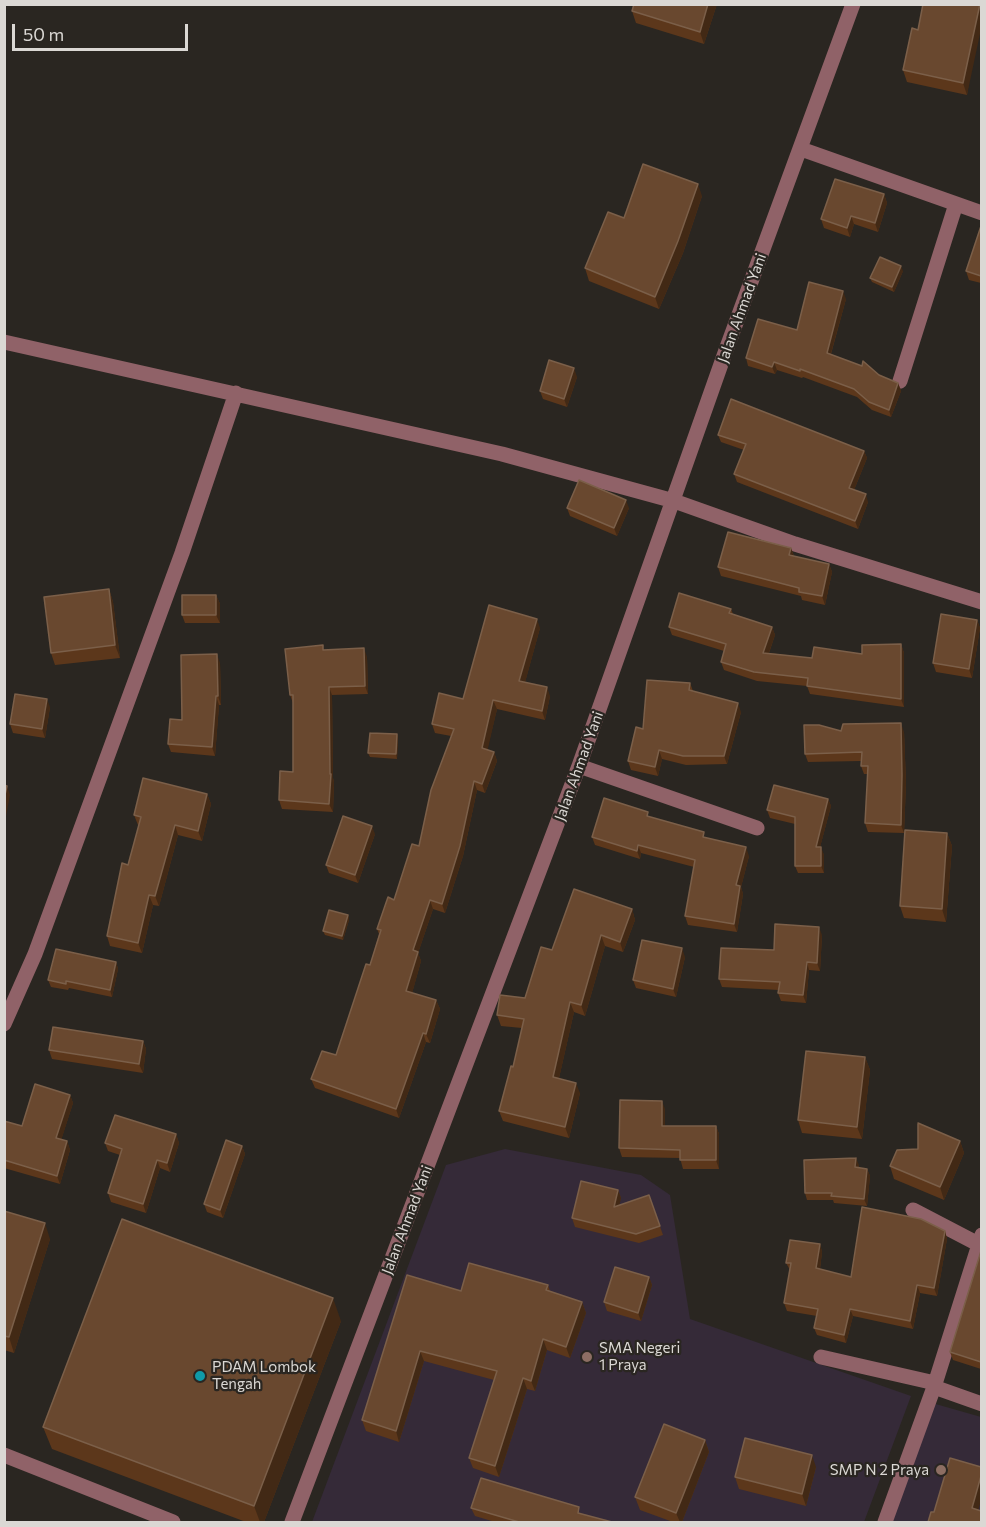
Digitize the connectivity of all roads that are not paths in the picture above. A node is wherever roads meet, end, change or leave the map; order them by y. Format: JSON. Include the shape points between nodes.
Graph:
{"nodes":[{"id":1,"x":853,"y":4,"type":"edge"},
{"id":2,"x":801,"y":149,"type":"junction"},
{"id":3,"x":956,"y":204,"type":"junction"},
{"id":4,"x":981,"y":213,"type":"edge"},
{"id":5,"x":4,"y":342,"type":"edge"},
{"id":6,"x":900,"y":381,"type":"edge"},
{"id":7,"x":236,"y":393,"type":"junction"},
{"id":8,"x":674,"y":501,"type":"junction"},
{"id":9,"x":981,"y":602,"type":"edge"},
{"id":10,"x":579,"y":766,"type":"junction"},
{"id":11,"x":757,"y":828,"type":"dead end"},
{"id":12,"x":4,"y":1024,"type":"edge"},
{"id":13,"x":913,"y":1210,"type":"dead end"},
{"id":14,"x":980,"y":1242,"type":"edge"},
{"id":15,"x":821,"y":1357,"type":"dead end"},
{"id":16,"x":934,"y":1385,"type":"junction"},
{"id":17,"x":981,"y":1404,"type":"edge"},
{"id":18,"x":4,"y":1455,"type":"edge"},
{"id":19,"x":173,"y":1522,"type":"edge"},
{"id":20,"x":292,"y":1522,"type":"edge"},
{"id":21,"x":885,"y":1522,"type":"edge"}],
"edges":[{"from":1,"to":2,"type":"street","name":"Jalan Ahmad Yani"},
{"from":2,"to":3,"type":"street"},
{"from":2,"to":8,"type":"street","name":"Jalan Ahmad Yani"},
{"from":3,"to":4,"type":"street"},
{"from":3,"to":6,"type":"street"},
{"from":5,"to":7,"type":"street"},
{"from":7,"to":8,"type":"street","via":[[502,454]]},
{"from":7,"to":12,"type":"street","via":[[43,932]]},
{"from":8,"to":9,"type":"street","via":[[795,544]]},
{"from":8,"to":10,"type":"street","name":"Jalan Ahmad Yani"},
{"from":10,"to":11,"type":"street"},
{"from":10,"to":20,"type":"street","name":"Jalan Ahmad Yani","via":[[337,1386]]},
{"from":13,"to":14,"type":"street"},
{"from":14,"to":16,"type":"street"},
{"from":15,"to":16,"type":"street"},
{"from":16,"to":17,"type":"street"},
{"from":16,"to":21,"type":"street"},
{"from":18,"to":19,"type":"street"}]}
